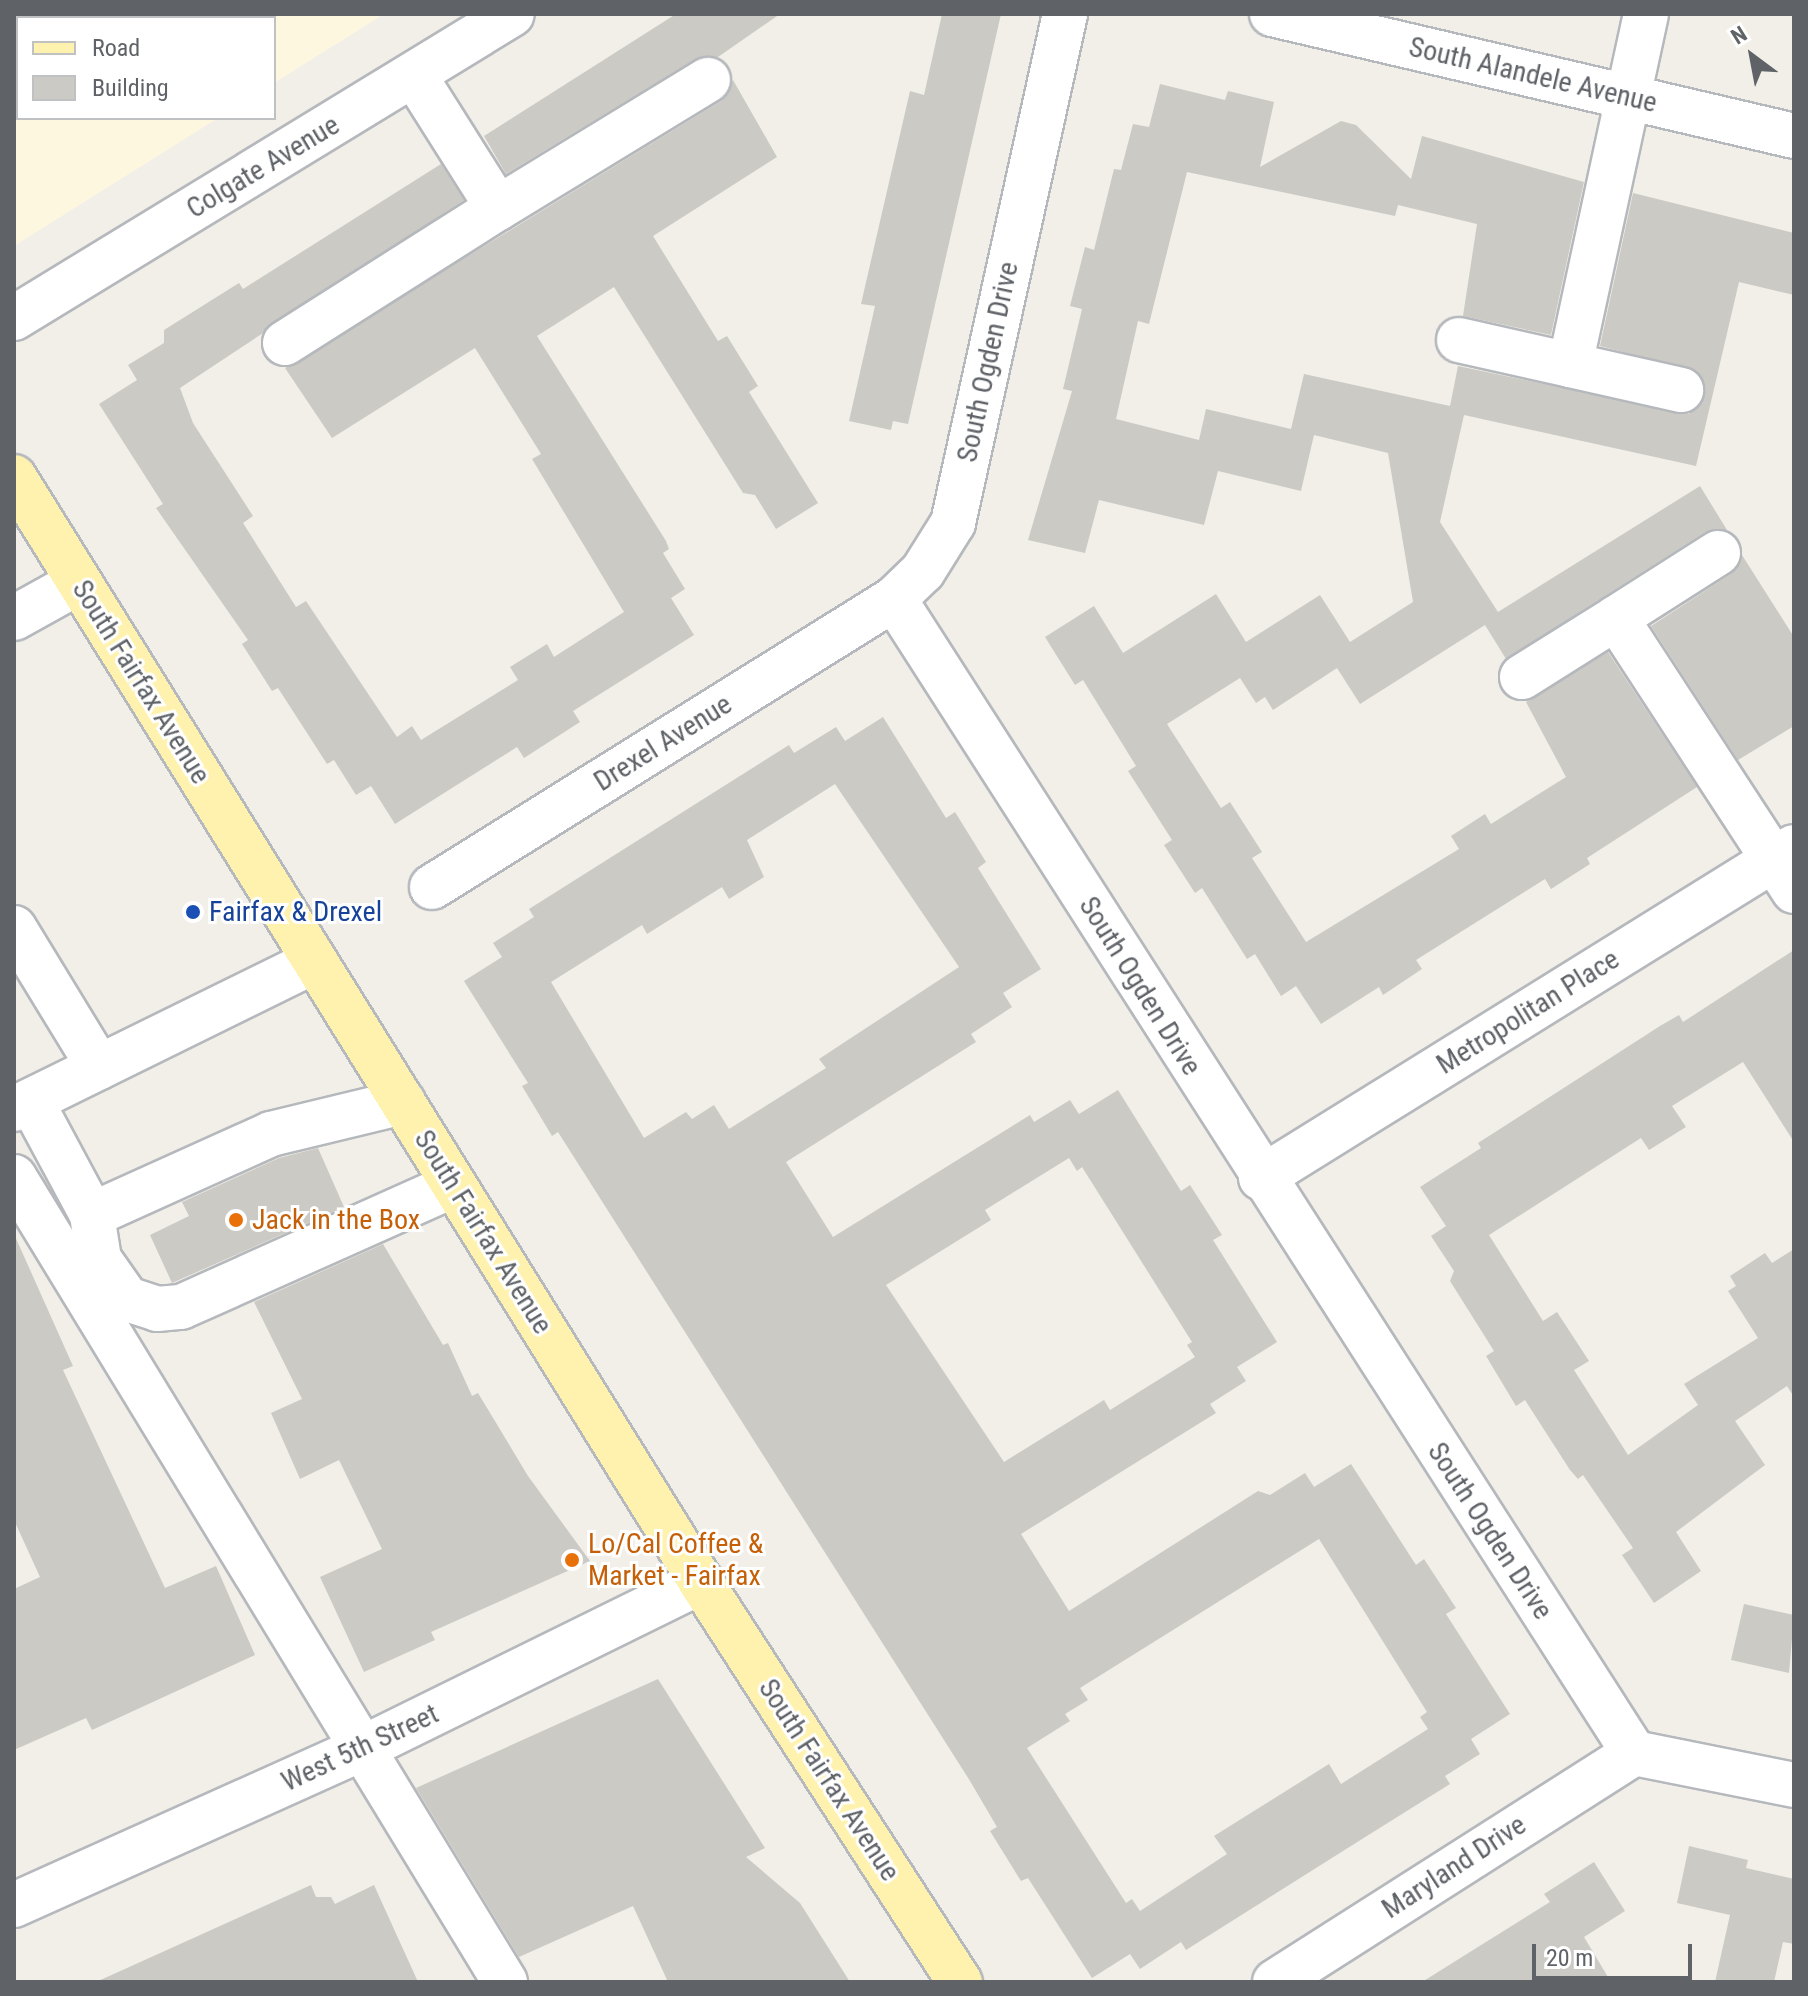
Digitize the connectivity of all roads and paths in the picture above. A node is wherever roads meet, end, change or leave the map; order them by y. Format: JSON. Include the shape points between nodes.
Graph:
{"nodes":[{"id":1,"x":512,"y":14,"type":"edge"},
{"id":2,"x":1065,"y":14,"type":"edge"},
{"id":3,"x":1272,"y":14,"type":"edge"},
{"id":4,"x":1646,"y":14,"type":"edge"},
{"id":5,"x":414,"y":75,"type":"junction"},
{"id":6,"x":708,"y":80,"type":"dead end"},
{"id":7,"x":1627,"y":96,"type":"junction"},
{"id":8,"x":1794,"y":136,"type":"edge"},
{"id":9,"x":498,"y":208,"type":"junction"},
{"id":10,"x":14,"y":318,"type":"edge"},
{"id":11,"x":1459,"y":340,"type":"dead end"},
{"id":12,"x":285,"y":343,"type":"dead end"},
{"id":13,"x":1570,"y":365,"type":"junction"},
{"id":14,"x":1681,"y":390,"type":"dead end"},
{"id":15,"x":14,"y":477,"type":"edge"},
{"id":16,"x":1718,"y":553,"type":"dead end"},
{"id":17,"x":79,"y":582,"type":"junction"},
{"id":18,"x":894,"y":599,"type":"junction"},
{"id":19,"x":14,"y":618,"type":"edge"},
{"id":20,"x":1616,"y":618,"type":"junction"},
{"id":21,"x":1522,"y":677,"type":"dead end"},
{"id":22,"x":1788,"y":866,"type":"edge"},
{"id":23,"x":432,"y":887,"type":"dead end"},
{"id":24,"x":14,"y":928,"type":"edge"},
{"id":25,"x":315,"y":961,"type":"junction"},
{"id":26,"x":99,"y":1067,"type":"junction"},
{"id":27,"x":403,"y":1102,"type":"junction"},
{"id":28,"x":22,"y":1105,"type":"edge"},
{"id":29,"x":14,"y":1177,"type":"edge"},
{"id":30,"x":1261,"y":1178,"type":"junction"},
{"id":31,"x":454,"y":1185,"type":"junction"},
{"id":32,"x":92,"y":1215,"type":"junction"},
{"id":33,"x":86,"y":1266,"type":"junction"},
{"id":34,"x":701,"y":1582,"type":"junction"},
{"id":35,"x":363,"y":1748,"type":"junction"},
{"id":36,"x":1634,"y":1753,"type":"junction"},
{"id":37,"x":1794,"y":1785,"type":"edge"},
{"id":38,"x":14,"y":1905,"type":"edge"},
{"id":39,"x":505,"y":1982,"type":"edge"},
{"id":40,"x":960,"y":1982,"type":"edge"},
{"id":41,"x":1275,"y":1982,"type":"edge"}],
"edges":[{"from":1,"to":5,"type":"street","name":"Colgate Avenue"},
{"from":2,"to":18,"type":"street","name":"South Ogden Drive","via":[[953,523],[923,571]]},
{"from":3,"to":7,"type":"street","name":"South Alandele Avenue"},
{"from":4,"to":7,"type":"street"},
{"from":5,"to":9,"type":"street"},
{"from":5,"to":10,"type":"street","name":"Colgate Avenue"},
{"from":6,"to":9,"type":"street"},
{"from":7,"to":8,"type":"street","name":"South Alandele Avenue"},
{"from":7,"to":13,"type":"street"},
{"from":9,"to":12,"type":"street"},
{"from":11,"to":13,"type":"street"},
{"from":13,"to":14,"type":"street"},
{"from":15,"to":17,"type":"main road","name":"South Fairfax Avenue"},
{"from":16,"to":20,"type":"street"},
{"from":17,"to":19,"type":"street"},
{"from":17,"to":25,"type":"main road","name":"South Fairfax Avenue"},
{"from":18,"to":23,"type":"street","name":"Drexel Avenue"},
{"from":18,"to":30,"type":"street","name":"South Ogden Drive"},
{"from":20,"to":21,"type":"street"},
{"from":20,"to":22,"type":"street","via":[[1720,785]]},
{"from":22,"to":30,"type":"street","name":"Metropolitan Place"},
{"from":24,"to":26,"type":"street"},
{"from":25,"to":26,"type":"street"},
{"from":25,"to":27,"type":"main road","name":"South Fairfax Avenue"},
{"from":26,"to":28,"type":"street"},
{"from":27,"to":31,"type":"main road","name":"South Fairfax Avenue"},
{"from":27,"to":32,"type":"street","via":[[271,1134]]},
{"from":28,"to":32,"type":"street"},
{"from":29,"to":33,"type":"street"},
{"from":30,"to":36,"type":"street","name":"South Ogden Drive"},
{"from":31,"to":33,"type":"street","via":[[181,1307],[157,1309],[127,1299]]},
{"from":31,"to":34,"type":"main road","name":"South Fairfax Avenue"},
{"from":32,"to":33,"type":"street"},
{"from":33,"to":35,"type":"street"},
{"from":34,"to":35,"type":"street","name":"West 5th Street"},
{"from":34,"to":40,"type":"main road","name":"South Fairfax Avenue"},
{"from":35,"to":38,"type":"street","name":"West 5th Street"},
{"from":35,"to":39,"type":"street"},
{"from":36,"to":37,"type":"street"},
{"from":36,"to":41,"type":"street","name":"Maryland Drive"}]}
